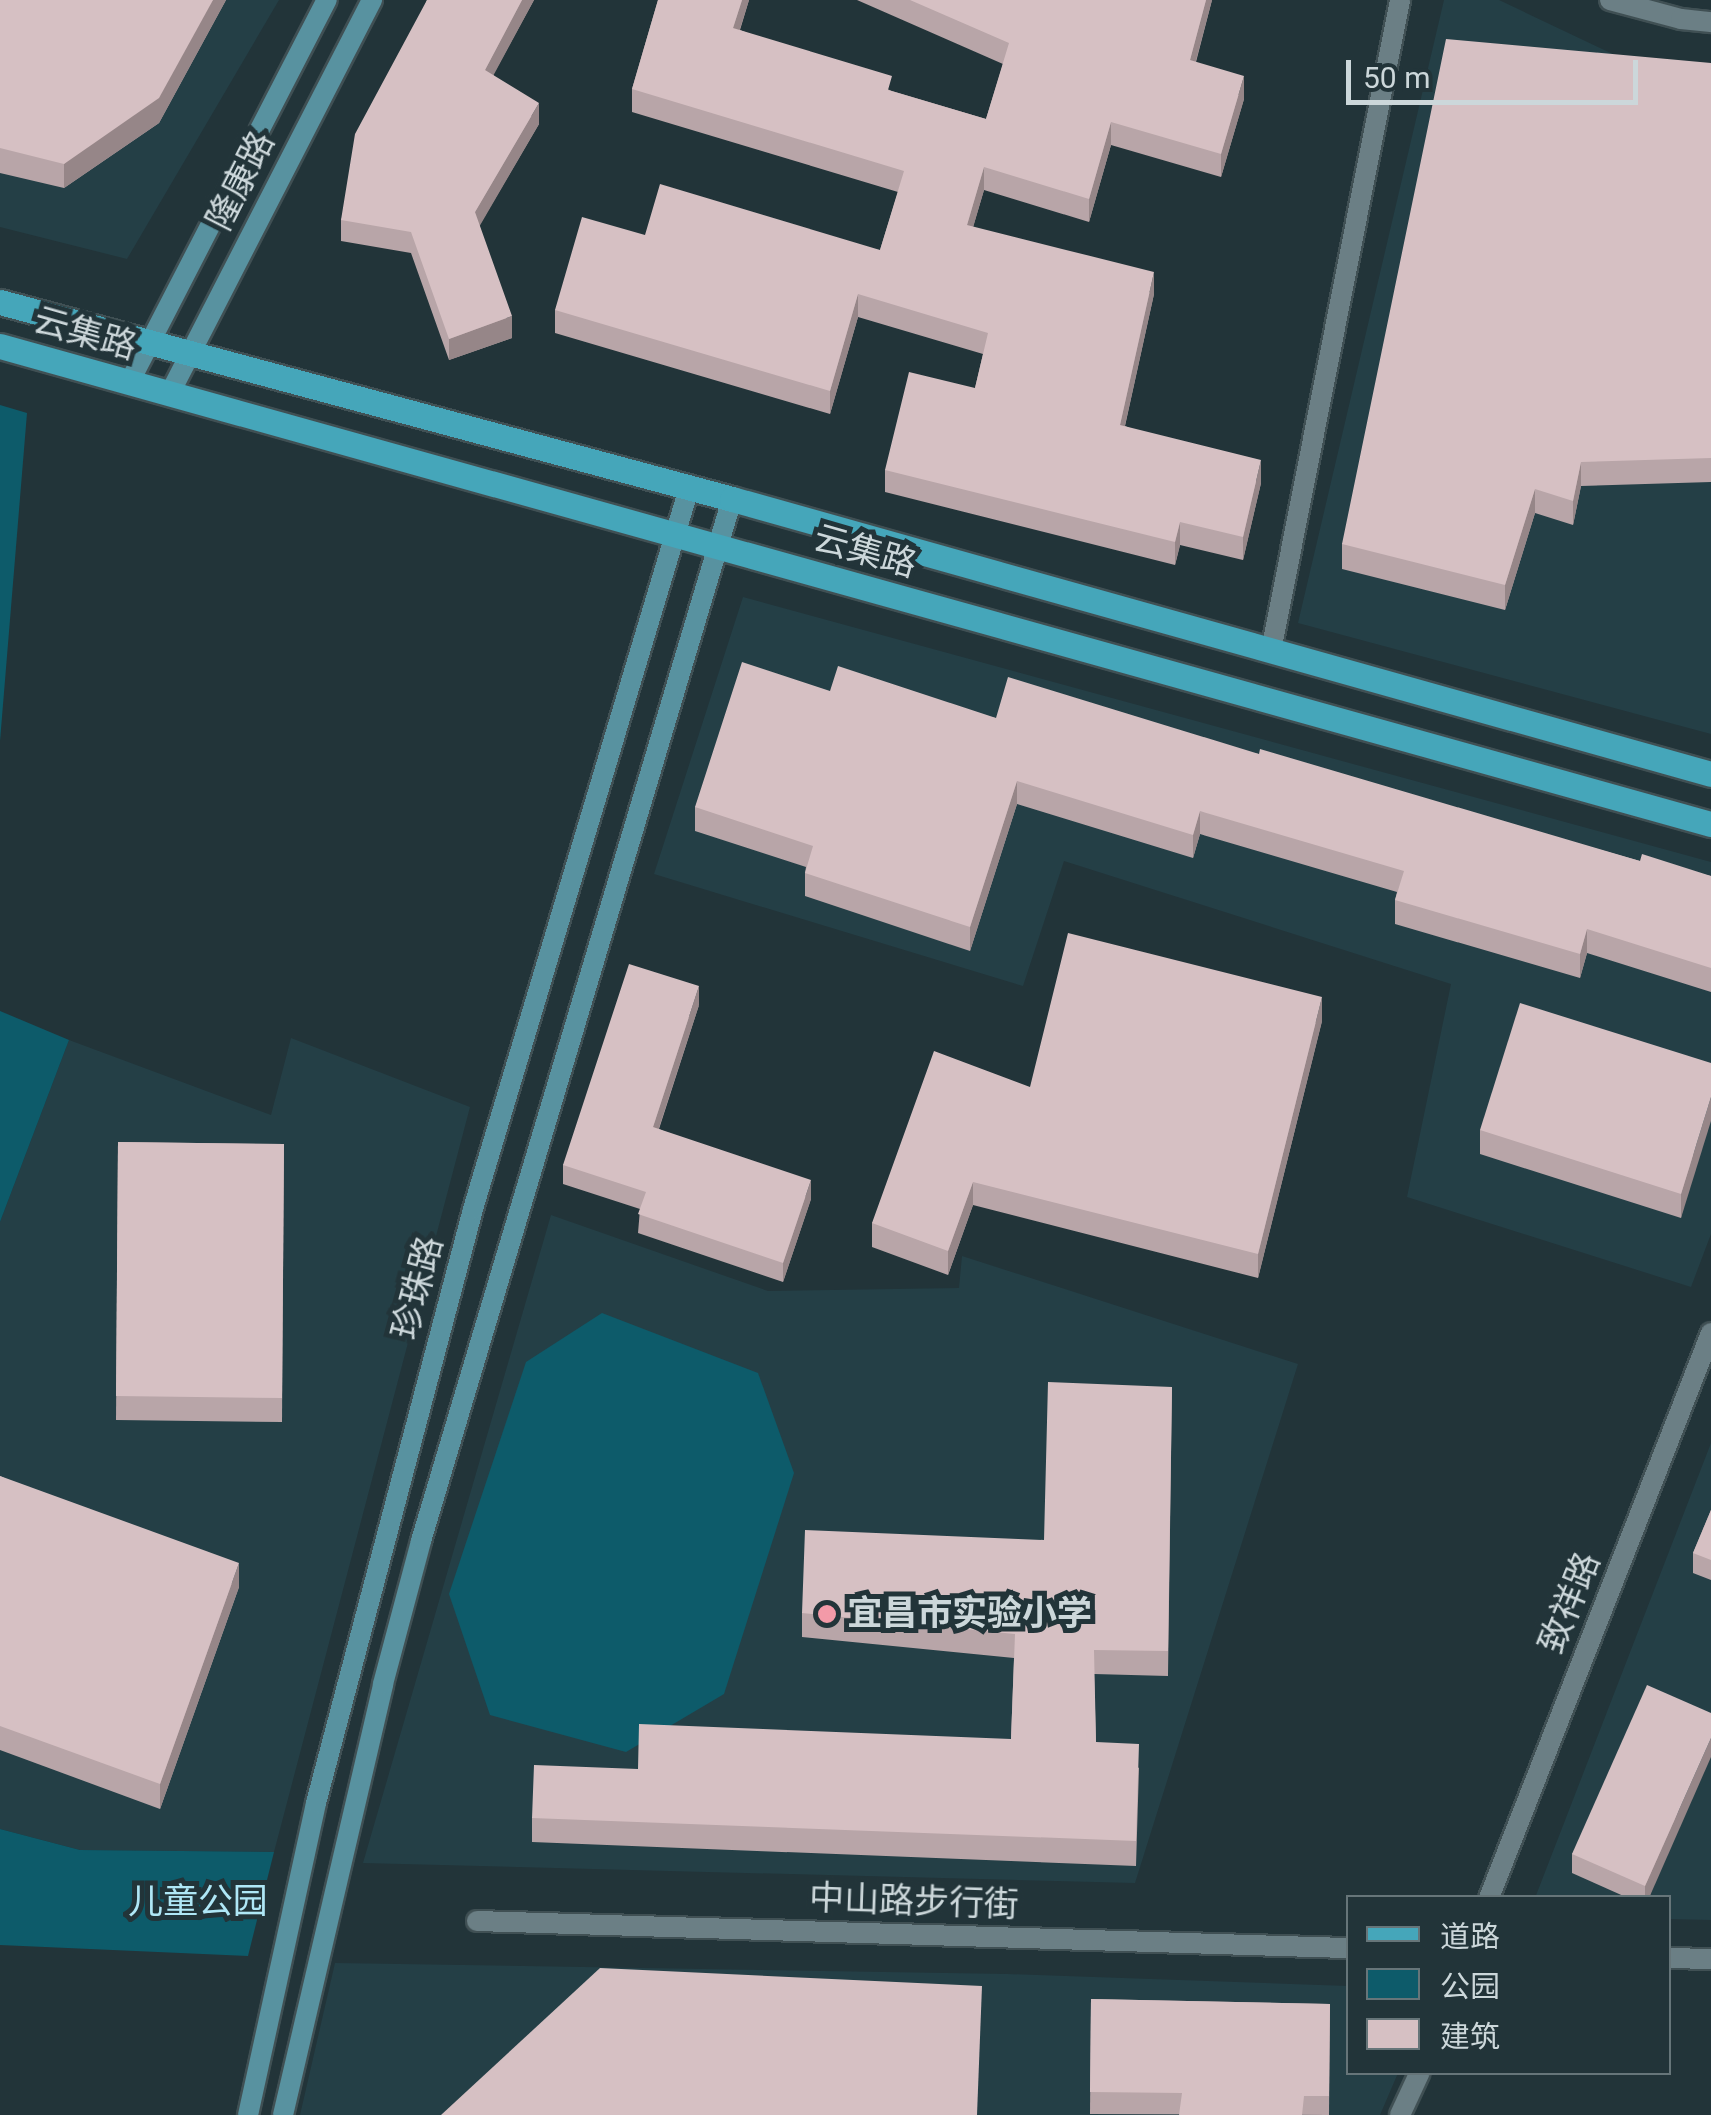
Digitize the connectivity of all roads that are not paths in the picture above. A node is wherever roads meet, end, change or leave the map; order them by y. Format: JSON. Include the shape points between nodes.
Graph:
{"nodes":[{"id":1,"x":326,"y":0,"type":"edge"},
{"id":2,"x":372,"y":0,"type":"edge"},
{"id":3,"x":1400,"y":0,"type":"edge"},
{"id":4,"x":1610,"y":0,"type":"edge"},
{"id":5,"x":1711,"y":22,"type":"edge"},
{"id":6,"x":0,"y":302,"type":"edge"},
{"id":7,"x":148,"y":343,"type":"junction"},
{"id":8,"x":0,"y":346,"type":"edge"},
{"id":9,"x":188,"y":354,"type":"junction"},
{"id":10,"x":129,"y":383,"type":"junction"},
{"id":11,"x":170,"y":394,"type":"junction"},
{"id":12,"x":689,"y":488,"type":"junction"},
{"id":13,"x":732,"y":499,"type":"junction"},
{"id":14,"x":678,"y":535,"type":"junction"},
{"id":15,"x":717,"y":547,"type":"junction"},
{"id":16,"x":1272,"y":651,"type":"junction"},
{"id":17,"x":1711,"y":774,"type":"edge"},
{"id":18,"x":1711,"y":824,"type":"edge"},
{"id":19,"x":1711,"y":1333,"type":"edge"},
{"id":20,"x":1490,"y":1895,"type":"edge"},
{"id":21,"x":477,"y":1921,"type":"dead end"},
{"id":22,"x":1346,"y":1948,"type":"edge"},
{"id":23,"x":1671,"y":1958,"type":"edge"},
{"id":24,"x":1711,"y":1959,"type":"edge"},
{"id":25,"x":1419,"y":2075,"type":"edge"},
{"id":26,"x":248,"y":2115,"type":"edge"},
{"id":27,"x":283,"y":2115,"type":"edge"},
{"id":28,"x":1400,"y":2115,"type":"edge"}],
"edges":[{"from":1,"to":7,"type":"main road","name":"隆康路"},
{"from":2,"to":9,"type":"main road","name":"隆康路"},
{"from":3,"to":16,"type":"street"},
{"from":4,"to":5,"type":"street"},
{"from":6,"to":7,"type":"main road","name":"云集路"},
{"from":7,"to":9,"type":"main road","name":"云集路"},
{"from":7,"to":10,"type":"main road","name":"隆康路"},
{"from":8,"to":10,"type":"main road","name":"云集路"},
{"from":9,"to":11,"type":"main road","name":"隆康路"},
{"from":9,"to":12,"type":"main road","name":"云集路"},
{"from":10,"to":11,"type":"main road","name":"云集路"},
{"from":11,"to":14,"type":"main road","name":"云集路"},
{"from":12,"to":13,"type":"main road","name":"云集路"},
{"from":12,"to":14,"type":"main road","name":"珍珠路"},
{"from":13,"to":15,"type":"main road","name":"珍珠路"},
{"from":13,"to":16,"type":"main road","name":"云集路"},
{"from":14,"to":15,"type":"main road","name":"云集路"},
{"from":14,"to":26,"type":"main road","name":"珍珠路","via":[[472,1209],[316,1804]]},
{"from":15,"to":18,"type":"main road","name":"云集路"},
{"from":15,"to":27,"type":"main road","name":"珍珠路","via":[[421,1541]]},
{"from":16,"to":17,"type":"main road","name":"云集路"},
{"from":19,"to":20,"type":"street","name":"致祥路"},
{"from":21,"to":22,"type":"street","name":"中山路步行街"},
{"from":23,"to":24,"type":"street"},
{"from":25,"to":28,"type":"street"}]}
